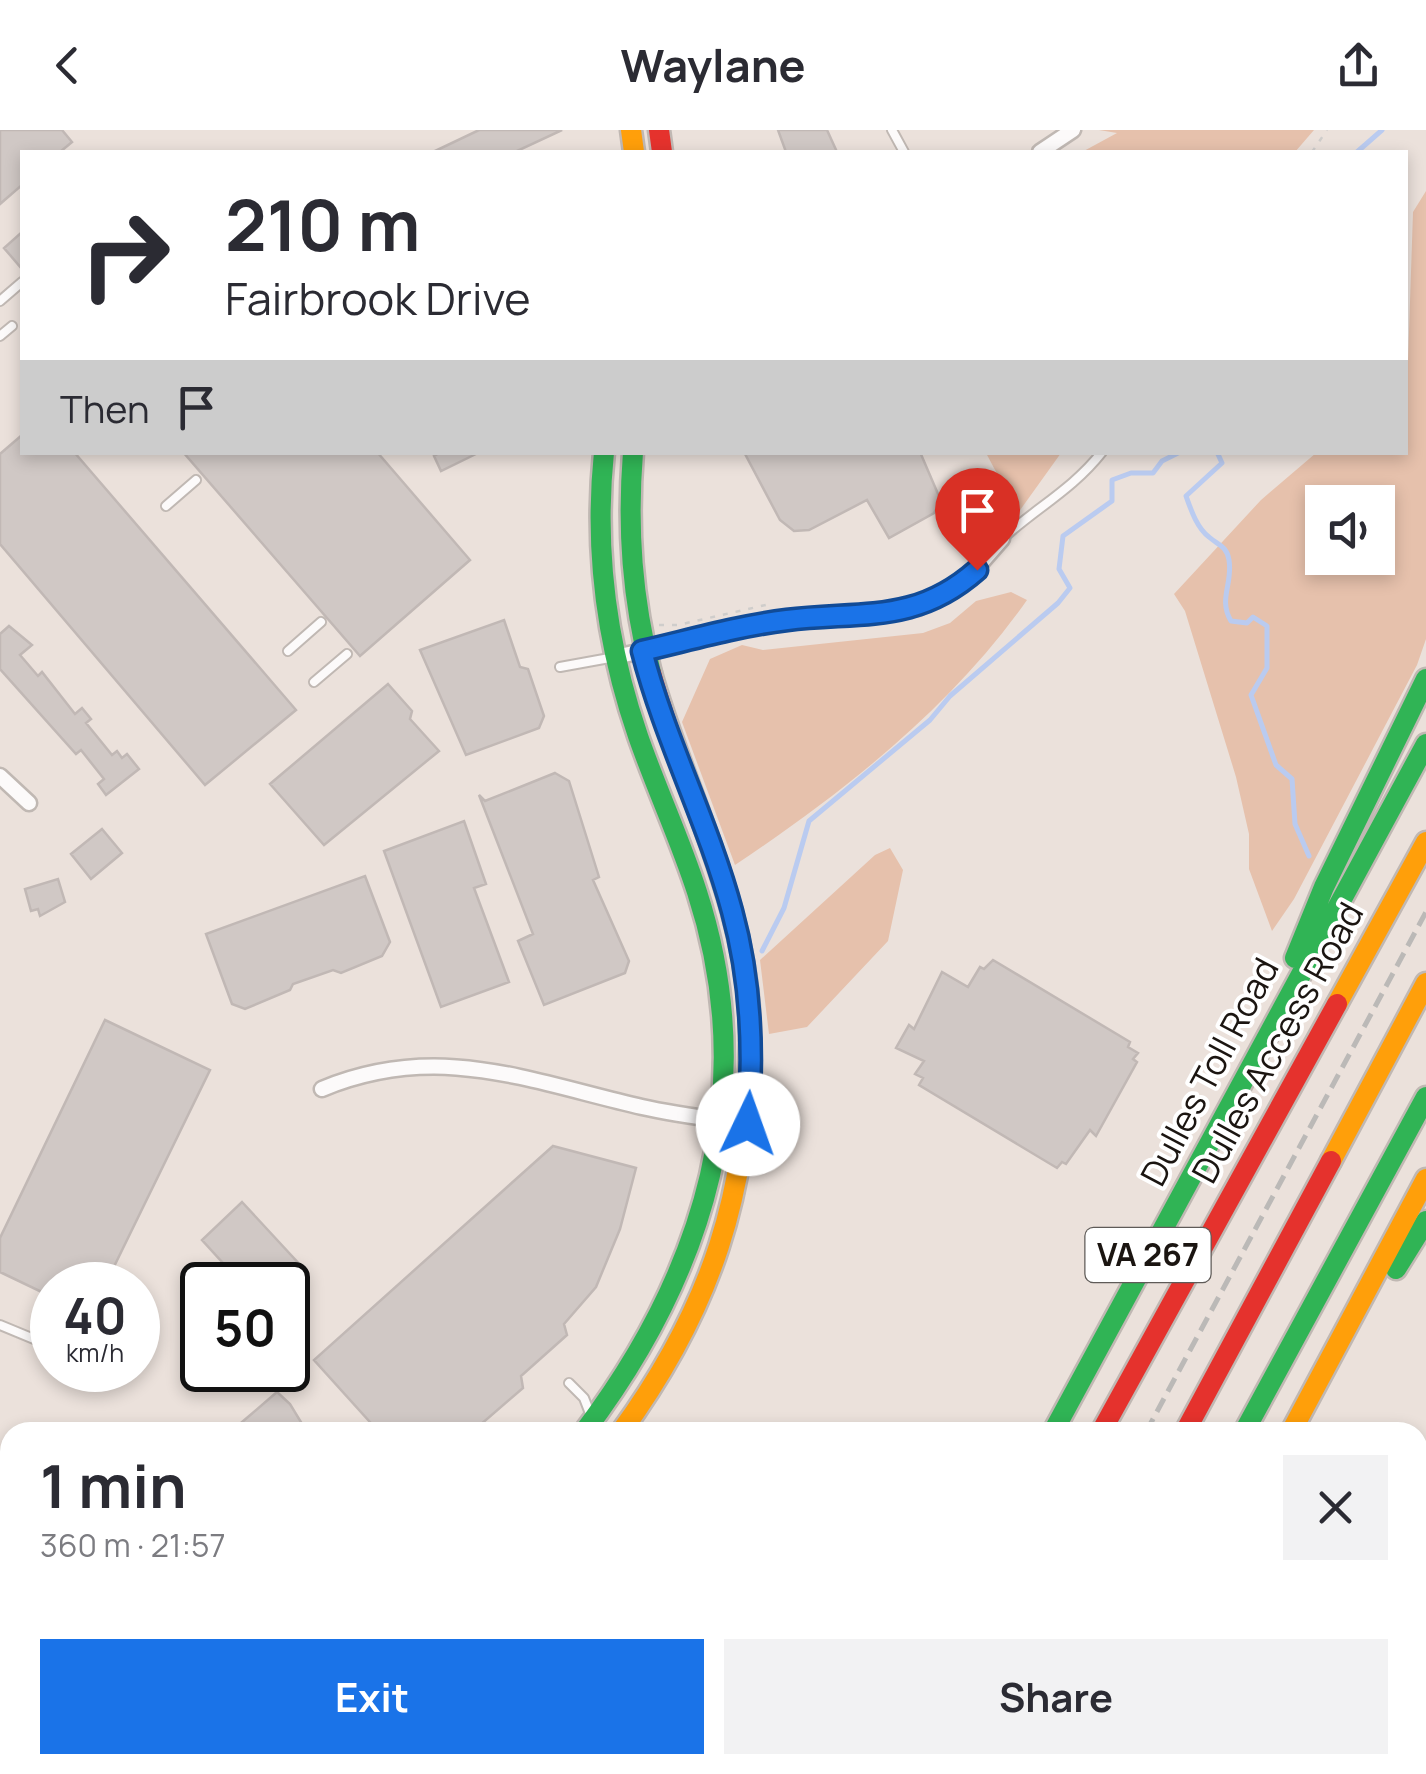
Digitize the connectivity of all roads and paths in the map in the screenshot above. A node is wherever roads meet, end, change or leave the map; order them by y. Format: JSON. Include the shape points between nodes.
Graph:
{"nodes":[{"id":1,"x":1073,"y":130,"type":"edge"},
{"id":2,"x":1043,"y":150,"type":"edge"},
{"id":3,"x":20,"y":284,"type":"edge"},
{"id":4,"x":0,"y":301,"type":"edge"},
{"id":5,"x":12,"y":326,"type":"dead end"},
{"id":6,"x":0,"y":336,"type":"edge"},
{"id":7,"x":604,"y":455,"type":"edge"},
{"id":8,"x":633,"y":455,"type":"edge"},
{"id":9,"x":1099,"y":455,"type":"edge"},
{"id":10,"x":196,"y":480,"type":"dead end"},
{"id":11,"x":166,"y":506,"type":"dead end"},
{"id":12,"x":1002,"y":539,"type":"joint"},
{"id":13,"x":770,"y":604,"type":"dead end"},
{"id":14,"x":650,"y":621,"type":"dead end"},
{"id":15,"x":321,"y":622,"type":"dead end"},
{"id":16,"x":288,"y":651,"type":"dead end"},
{"id":17,"x":642,"y":651,"type":"junction"},
{"id":18,"x":346,"y":654,"type":"dead end"},
{"id":19,"x":616,"y":657,"type":"junction"},
{"id":20,"x":560,"y":667,"type":"dead end"},
{"id":21,"x":1426,"y":679,"type":"edge"},
{"id":22,"x":314,"y":682,"type":"dead end"},
{"id":23,"x":1426,"y":744,"type":"edge"},
{"id":24,"x":0,"y":776,"type":"edge"},
{"id":25,"x":29,"y":804,"type":"dead end"},
{"id":26,"x":1426,"y":842,"type":"edge"},
{"id":27,"x":1426,"y":984,"type":"edge"},
{"id":28,"x":1270,"y":1028,"type":"junction"},
{"id":29,"x":322,"y":1089,"type":"dead end"},
{"id":30,"x":1426,"y":1097,"type":"edge"},
{"id":31,"x":720,"y":1120,"type":"junction"},
{"id":32,"x":748,"y":1124,"type":"junction"},
{"id":33,"x":1426,"y":1179,"type":"edge"},
{"id":34,"x":1426,"y":1222,"type":"edge"},
{"id":35,"x":0,"y":1325,"type":"edge"},
{"id":36,"x":30,"y":1337,"type":"edge"},
{"id":37,"x":1321,"y":1375,"type":"junction"},
{"id":38,"x":569,"y":1383,"type":"dead end"},
{"id":39,"x":587,"y":1422,"type":"edge"},
{"id":40,"x":592,"y":1422,"type":"edge"},
{"id":41,"x":628,"y":1422,"type":"edge"},
{"id":42,"x":1057,"y":1422,"type":"edge"},
{"id":43,"x":1107,"y":1422,"type":"edge"},
{"id":44,"x":1189,"y":1422,"type":"edge"},
{"id":45,"x":1249,"y":1422,"type":"edge"},
{"id":46,"x":1296,"y":1422,"type":"edge"}],
"edges":[{"from":1,"to":2,"type":"street"},
{"from":3,"to":4,"type":"lane"},
{"from":5,"to":6,"type":"lane"},
{"from":7,"to":19,"type":"main road","via":[[602,569]]},
{"from":8,"to":17,"type":"main road","via":[[628,530]]},
{"from":9,"to":12,"type":"lane","via":[[1053,504]]},
{"from":10,"to":11,"type":"lane"},
{"from":12,"to":17,"type":"street","via":[[967,578],[918,608],[766,624]]},
{"from":13,"to":14,"type":"path","via":[[678,625]]},
{"from":15,"to":16,"type":"lane"},
{"from":17,"to":19,"type":"street"},
{"from":17,"to":32,"type":"main road","via":[[739,940],[750,1026]]},
{"from":18,"to":22,"type":"lane"},
{"from":19,"to":20,"type":"lane"},
{"from":19,"to":31,"type":"main road","via":[[711,942],[723,1026]]},
{"from":21,"to":28,"type":"main road","via":[[1309,916]]},
{"from":23,"to":28,"type":"main road","name":"Dulles Toll Road","number":"VA 267"},
{"from":24,"to":25,"type":"street"},
{"from":26,"to":43,"type":"main road","name":"Dulles Access Road"},
{"from":27,"to":44,"type":"main road"},
{"from":28,"to":42,"type":"main road","name":"Dulles Toll Road","number":"VA 267"},
{"from":29,"to":31,"type":"street","via":[[402,1066],[464,1066]]},
{"from":30,"to":45,"type":"main road"},
{"from":31,"to":32,"type":"street"},
{"from":31,"to":40,"type":"main road","via":[[698,1228],[676,1286],[641,1355]]},
{"from":32,"to":41,"type":"main road","via":[[732,1211],[700,1301],[658,1382]]},
{"from":33,"to":37,"type":"main road"},
{"from":34,"to":37,"type":"main road"},
{"from":35,"to":36,"type":"lane"},
{"from":37,"to":46,"type":"main road"},
{"from":38,"to":39,"type":"lane","via":[[584,1398]]}]}
